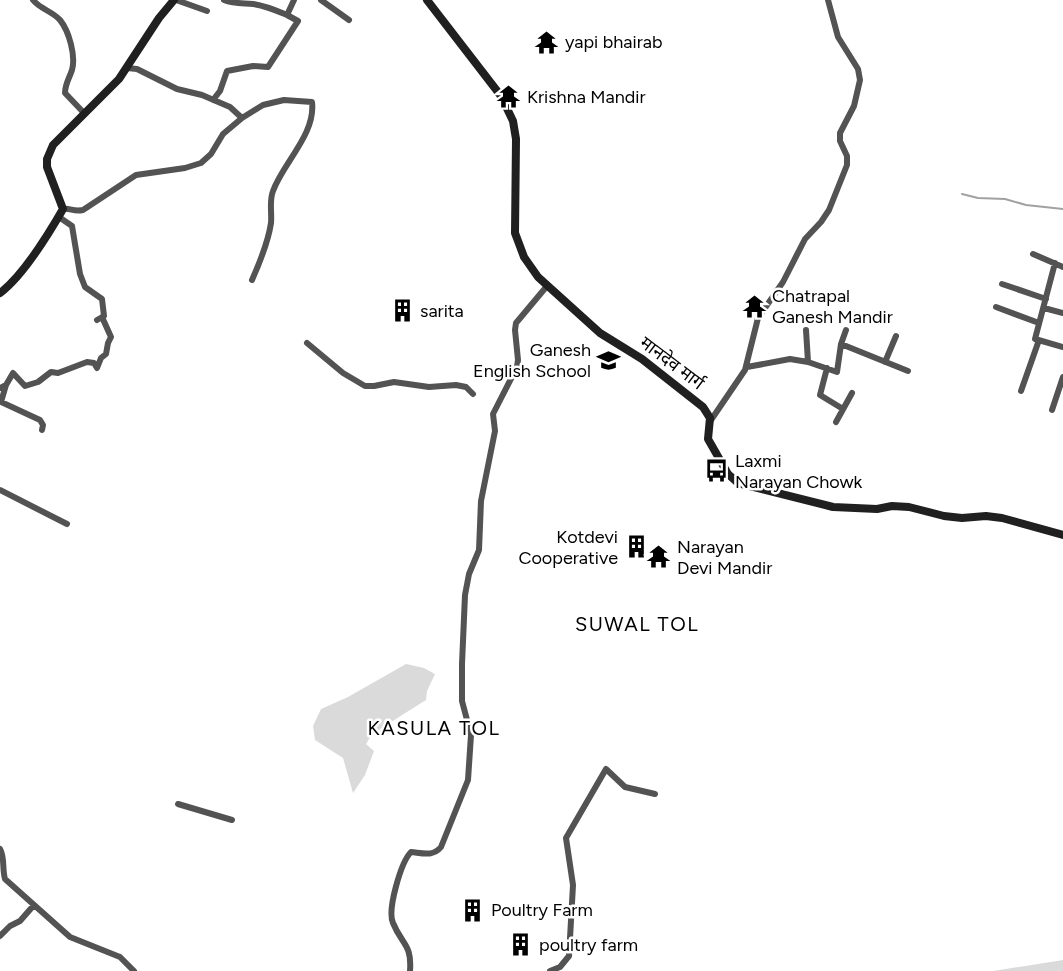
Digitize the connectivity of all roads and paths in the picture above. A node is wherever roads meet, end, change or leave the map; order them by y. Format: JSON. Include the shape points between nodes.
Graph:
{"nodes":[{"id":1,"x":33,"y":0,"type":"edge"},
{"id":2,"x":175,"y":0,"type":"edge"},
{"id":3,"x":225,"y":0,"type":"edge"},
{"id":4,"x":294,"y":0,"type":"edge"},
{"id":5,"x":321,"y":0,"type":"edge"},
{"id":6,"x":427,"y":0,"type":"edge"},
{"id":7,"x":828,"y":0,"type":"edge"},
{"id":8,"x":207,"y":11,"type":"dead end"},
{"id":9,"x":287,"y":15,"type":"junction"},
{"id":10,"x":349,"y":20,"type":"dead end"},
{"id":11,"x":127,"y":68,"type":"junction"},
{"id":12,"x":213,"y":100,"type":"junction"},
{"id":13,"x":84,"y":113,"type":"junction"},
{"id":14,"x":242,"y":118,"type":"junction"},
{"id":15,"x":61,"y":213,"type":"junction"},
{"id":16,"x":1033,"y":254,"type":"dead end"},
{"id":17,"x":1055,"y":263,"type":"junction"},
{"id":18,"x":1063,"y":267,"type":"edge"},
{"id":19,"x":252,"y":280,"type":"dead end"},
{"id":20,"x":1002,"y":284,"type":"dead end"},
{"id":21,"x":548,"y":286,"type":"junction"},
{"id":22,"x":0,"y":293,"type":"edge"},
{"id":23,"x":1046,"y":299,"type":"junction"},
{"id":24,"x":996,"y":307,"type":"dead end"},
{"id":25,"x":1044,"y":308,"type":"junction"},
{"id":26,"x":1063,"y":313,"type":"edge"},
{"id":27,"x":1039,"y":323,"type":"junction"},
{"id":28,"x":806,"y":330,"type":"dead end"},
{"id":29,"x":846,"y":330,"type":"dead end"},
{"id":30,"x":896,"y":336,"type":"dead end"},
{"id":31,"x":1039,"y":340,"type":"junction"},
{"id":32,"x":307,"y":343,"type":"dead end"},
{"id":33,"x":841,"y":344,"type":"junction"},
{"id":34,"x":1063,"y":347,"type":"edge"},
{"id":35,"x":808,"y":362,"type":"junction"},
{"id":36,"x":885,"y":362,"type":"junction"},
{"id":37,"x":747,"y":367,"type":"junction"},
{"id":38,"x":827,"y":368,"type":"junction"},
{"id":39,"x":908,"y":370,"type":"dead end"},
{"id":40,"x":1063,"y":377,"type":"edge"},
{"id":41,"x":3,"y":386,"type":"edge"},
{"id":42,"x":1021,"y":391,"type":"dead end"},
{"id":43,"x":852,"y":393,"type":"dead end"},
{"id":44,"x":473,"y":394,"type":"dead end"},
{"id":45,"x":843,"y":409,"type":"junction"},
{"id":46,"x":1052,"y":410,"type":"dead end"},
{"id":47,"x":836,"y":422,"type":"dead end"},
{"id":48,"x":709,"y":423,"type":"junction"},
{"id":49,"x":42,"y":430,"type":"dead end"},
{"id":50,"x":0,"y":490,"type":"edge"},
{"id":51,"x":67,"y":524,"type":"dead end"},
{"id":52,"x":1063,"y":535,"type":"edge"},
{"id":53,"x":655,"y":794,"type":"dead end"},
{"id":54,"x":178,"y":804,"type":"dead end"},
{"id":55,"x":232,"y":820,"type":"dead end"},
{"id":56,"x":0,"y":849,"type":"edge"},
{"id":57,"x":34,"y":905,"type":"junction"},
{"id":58,"x":0,"y":936,"type":"edge"},
{"id":59,"x":134,"y":971,"type":"edge"},
{"id":60,"x":410,"y":971,"type":"edge"},
{"id":61,"x":550,"y":971,"type":"edge"}],
"edges":[{"from":1,"to":13,"type":"street","via":[[62,22],[71,46],[73,68],[65,93]]},
{"from":2,"to":8,"type":"street"},
{"from":2,"to":11,"type":"main road"},
{"from":3,"to":9,"type":"street","via":[[272,8]]},
{"from":4,"to":9,"type":"street"},
{"from":5,"to":10,"type":"street"},
{"from":6,"to":21,"type":"main road","name":"मानदेव मार्ग","via":[[501,96],[513,121],[515,233],[524,257]]},
{"from":7,"to":37,"type":"street","via":[[838,37],[858,69],[860,80],[854,106],[840,133],[847,165],[829,210],[805,239],[783,282],[758,318]]},
{"from":9,"to":12,"type":"street","via":[[298,21],[268,67],[227,71]]},
{"from":11,"to":12,"type":"street"},
{"from":11,"to":13,"type":"main road"},
{"from":12,"to":14,"type":"street","via":[[230,107]]},
{"from":13,"to":15,"type":"main road","via":[[53,145],[47,159]]},
{"from":14,"to":15,"type":"street","via":[[223,134],[201,163],[136,175],[82,210],[67,209]]},
{"from":14,"to":19,"type":"street","via":[[263,105],[284,100],[312,102],[308,128],[272,193],[269,233]]},
{"from":15,"to":22,"type":"main road","via":[[12,283]]},
{"from":15,"to":41,"type":"street","via":[[72,226],[85,287],[102,299],[104,316],[99,319],[111,337],[106,354],[97,368],[87,362],[51,372],[25,386],[13,374]]},
{"from":16,"to":17,"type":"street"},
{"from":17,"to":18,"type":"street"},
{"from":17,"to":23,"type":"street"},
{"from":20,"to":23,"type":"street"},
{"from":21,"to":48,"type":"main road","name":"मानदेव मार्ग","via":[[600,333],[679,386],[703,407]]},
{"from":21,"to":60,"type":"street","via":[[516,323],[517,367],[492,418],[495,431],[482,501],[479,550],[465,596],[462,701],[471,735],[468,780],[441,847],[431,854],[411,852],[406,856],[396,884],[391,917],[409,950]]},
{"from":23,"to":25,"type":"street"},
{"from":24,"to":27,"type":"street"},
{"from":25,"to":26,"type":"street"},
{"from":25,"to":27,"type":"street"},
{"from":27,"to":31,"type":"street","via":[[1035,339]]},
{"from":28,"to":35,"type":"street"},
{"from":29,"to":33,"type":"street"},
{"from":30,"to":36,"type":"street"},
{"from":31,"to":34,"type":"street"},
{"from":31,"to":42,"type":"street"},
{"from":32,"to":44,"type":"street","via":[[365,386],[394,382],[429,387],[456,385]]},
{"from":33,"to":36,"type":"street"},
{"from":33,"to":38,"type":"street","via":[[837,372]]},
{"from":35,"to":37,"type":"street","via":[[790,359]]},
{"from":35,"to":38,"type":"street"},
{"from":36,"to":39,"type":"street"},
{"from":37,"to":48,"type":"street"},
{"from":38,"to":45,"type":"street","via":[[820,395]]},
{"from":40,"to":46,"type":"street"},
{"from":41,"to":49,"type":"street","via":[[1,402],[40,420]]},
{"from":43,"to":45,"type":"street"},
{"from":45,"to":47,"type":"street"},
{"from":48,"to":52,"type":"main road","name":"मानदेव मार्ग","via":[[708,439],[728,474],[747,486],[833,507],[892,506],[953,517],[986,516]]},
{"from":50,"to":51,"type":"street"},
{"from":53,"to":61,"type":"street","via":[[625,787],[606,769],[566,838],[573,885],[569,956],[560,967]]},
{"from":54,"to":55,"type":"street"},
{"from":56,"to":57,"type":"street","via":[[5,879]]},
{"from":57,"to":58,"type":"street"},
{"from":57,"to":59,"type":"street","via":[[70,937],[120,957]]}]}
